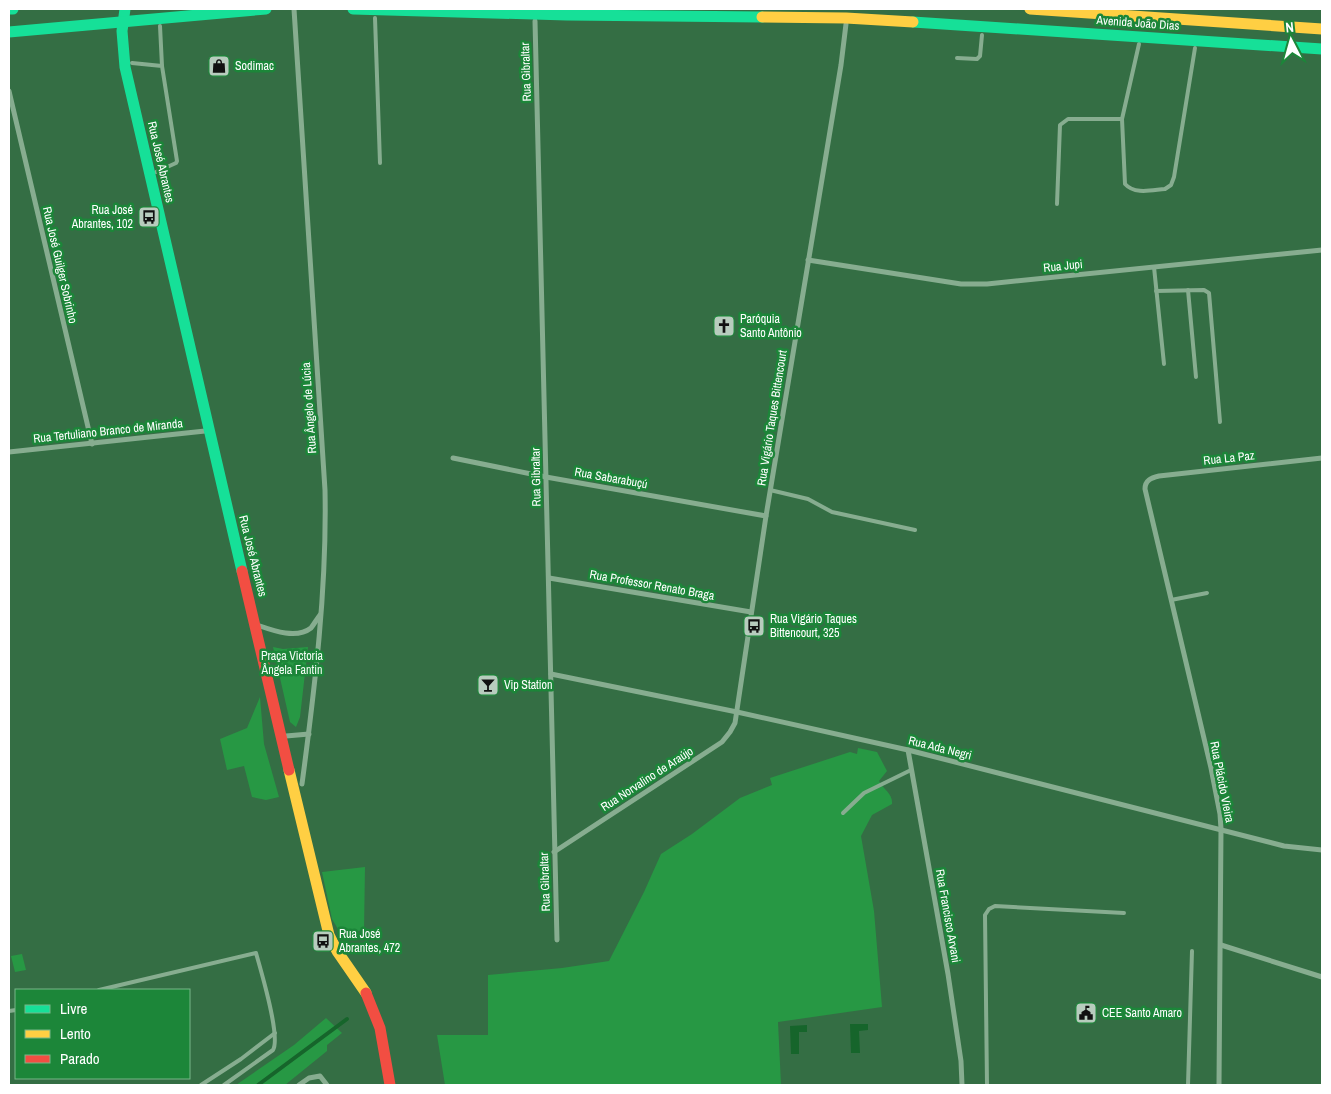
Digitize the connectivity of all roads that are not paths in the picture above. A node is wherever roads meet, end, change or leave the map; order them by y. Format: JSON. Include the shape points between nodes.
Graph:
{"nodes":[{"id":1,"x":9,"y":9,"type":"edge"},
{"id":2,"x":13,"y":9,"type":"edge"},
{"id":3,"x":124,"y":9,"type":"edge"},
{"id":4,"x":266,"y":9,"type":"edge"},
{"id":5,"x":294,"y":9,"type":"edge"},
{"id":6,"x":353,"y":9,"type":"edge"},
{"id":7,"x":1030,"y":9,"type":"edge"},
{"id":8,"x":1244,"y":9,"type":"edge"},
{"id":9,"x":374,"y":10,"type":"edge"},
{"id":10,"x":1080,"y":10,"type":"edge"},
{"id":11,"x":532,"y":11,"type":"edge"},
{"id":12,"x":846,"y":13,"type":"edge"},
{"id":13,"x":160,"y":19,"type":"junction"},
{"id":14,"x":1269,"y":21,"type":"junction"},
{"id":15,"x":121,"y":22,"type":"junction"},
{"id":16,"x":1232,"y":23,"type":"junction"},
{"id":17,"x":982,"y":27,"type":"junction"},
{"id":18,"x":1322,"y":29,"type":"edge"},
{"id":19,"x":9,"y":32,"type":"edge"},
{"id":20,"x":1141,"y":37,"type":"junction"},
{"id":21,"x":1196,"y":41,"type":"junction"},
{"id":22,"x":1268,"y":46,"type":"junction"},
{"id":23,"x":1322,"y":49,"type":"edge"},
{"id":24,"x":957,"y":58,"type":"dead end"},
{"id":25,"x":125,"y":63,"type":"junction"},
{"id":26,"x":162,"y":66,"type":"junction"},
{"id":27,"x":9,"y":91,"type":"edge"},
{"id":28,"x":1122,"y":119,"type":"junction"},
{"id":29,"x":380,"y":164,"type":"dead end"},
{"id":30,"x":150,"y":175,"type":"junction"},
{"id":31,"x":1056,"y":204,"type":"dead end"},
{"id":32,"x":1322,"y":250,"type":"edge"},
{"id":33,"x":808,"y":260,"type":"junction"},
{"id":34,"x":1154,"y":267,"type":"junction"},
{"id":35,"x":1188,"y":290,"type":"junction"},
{"id":36,"x":1156,"y":291,"type":"junction"},
{"id":37,"x":1164,"y":364,"type":"dead end"},
{"id":38,"x":1196,"y":377,"type":"dead end"},
{"id":39,"x":1220,"y":422,"type":"dead end"},
{"id":40,"x":209,"y":431,"type":"junction"},
{"id":41,"x":92,"y":444,"type":"junction"},
{"id":42,"x":9,"y":452,"type":"edge"},
{"id":43,"x":453,"y":458,"type":"dead end"},
{"id":44,"x":1322,"y":458,"type":"edge"},
{"id":45,"x":546,"y":477,"type":"junction"},
{"id":46,"x":1145,"y":489,"type":"joint"},
{"id":47,"x":770,"y":490,"type":"junction"},
{"id":48,"x":766,"y":516,"type":"junction"},
{"id":49,"x":915,"y":530,"type":"dead end"},
{"id":50,"x":549,"y":578,"type":"junction"},
{"id":51,"x":1207,"y":593,"type":"dead end"},
{"id":52,"x":1171,"y":600,"type":"junction"},
{"id":53,"x":751,"y":612,"type":"junction"},
{"id":54,"x":320,"y":615,"type":"junction"},
{"id":55,"x":255,"y":624,"type":"junction"},
{"id":56,"x":551,"y":674,"type":"junction"},
{"id":57,"x":737,"y":712,"type":"junction"},
{"id":58,"x":309,"y":734,"type":"junction"},
{"id":59,"x":280,"y":736,"type":"junction"},
{"id":60,"x":908,"y":750,"type":"junction"},
{"id":61,"x":911,"y":770,"type":"junction"},
{"id":62,"x":299,"y":805,"type":"junction"},
{"id":63,"x":843,"y":813,"type":"dead end"},
{"id":64,"x":1221,"y":829,"type":"junction"},
{"id":65,"x":1322,"y":850,"type":"edge"},
{"id":66,"x":554,"y":852,"type":"junction"},
{"id":67,"x":1124,"y":913,"type":"dead end"},
{"id":68,"x":557,"y":940,"type":"dead end"},
{"id":69,"x":1221,"y":945,"type":"junction"},
{"id":70,"x":1192,"y":951,"type":"dead end"},
{"id":71,"x":1322,"y":977,"type":"edge"},
{"id":72,"x":103,"y":989,"type":"edge"},
{"id":73,"x":275,"y":1033,"type":"junction"},
{"id":74,"x":211,"y":1080,"type":"junction"},
{"id":75,"x":201,"y":1085,"type":"edge"},
{"id":76,"x":206,"y":1085,"type":"edge"},
{"id":77,"x":224,"y":1085,"type":"edge"},
{"id":78,"x":299,"y":1085,"type":"edge"},
{"id":79,"x":327,"y":1085,"type":"edge"},
{"id":80,"x":390,"y":1085,"type":"edge"},
{"id":81,"x":962,"y":1085,"type":"edge"},
{"id":82,"x":987,"y":1085,"type":"edge"},
{"id":83,"x":1188,"y":1085,"type":"edge"},
{"id":84,"x":1219,"y":1085,"type":"edge"}],
"edges":[{"from":1,"to":2,"type":"main road"},
{"from":3,"to":15,"type":"main road","name":"Rua José Abrantes"},
{"from":4,"to":13,"type":"main road"},
{"from":5,"to":54,"type":"street","name":"Rua Ângelo de Lúcia","via":[[324,490],[325,559]]},
{"from":6,"to":9,"type":"main road","name":"Avenida João Dias"},
{"from":7,"to":10,"type":"main road","name":"Avenida João Dias"},
{"from":8,"to":16,"type":"main road"},
{"from":9,"to":11,"type":"main road","name":"Avenida João Dias"},
{"from":9,"to":29,"type":"lane"},
{"from":10,"to":16,"type":"main road","name":"Avenida João Dias"},
{"from":11,"to":12,"type":"main road","name":"Avenida João Dias"},
{"from":11,"to":45,"type":"street","name":"Rua Gibraltar"},
{"from":12,"to":17,"type":"main road","name":"Avenida João Dias"},
{"from":12,"to":33,"type":"street","name":"Rua Vigário Taques Bittencourt","via":[[841,65]]},
{"from":13,"to":15,"type":"main road"},
{"from":13,"to":26,"type":"lane"},
{"from":14,"to":16,"type":"main road","name":"Avenida João Dias"},
{"from":14,"to":18,"type":"main road","name":"Avenida João Dias"},
{"from":14,"to":22,"type":"main road"},
{"from":15,"to":19,"type":"main road"},
{"from":15,"to":25,"type":"main road","name":"Rua José Abrantes"},
{"from":17,"to":20,"type":"main road","name":"Avenida João Dias"},
{"from":17,"to":24,"type":"lane","via":[[979,58]]},
{"from":20,"to":21,"type":"main road","name":"Avenida João Dias"},
{"from":20,"to":28,"type":"lane"},
{"from":21,"to":22,"type":"main road","name":"Avenida João Dias"},
{"from":21,"to":28,"type":"lane","via":[[1174,177],[1169,187],[1137,191],[1125,184]]},
{"from":22,"to":23,"type":"main road","name":"Avenida João Dias"},
{"from":25,"to":26,"type":"lane"},
{"from":25,"to":30,"type":"main road","name":"Rua José Abrantes"},
{"from":26,"to":30,"type":"lane","via":[[177,161]]},
{"from":27,"to":41,"type":"street","name":"Rua José Guilger Sobrinho"},
{"from":28,"to":31,"type":"lane","via":[[1068,119],[1062,122],[1059,128]]},
{"from":30,"to":40,"type":"main road","name":"Rua José Abrantes"},
{"from":32,"to":34,"type":"street","name":"Rua Jupi"},
{"from":33,"to":34,"type":"street","name":"Rua Jupi","via":[[962,284]]},
{"from":33,"to":47,"type":"street","name":"Rua Vigário Taques Bittencourt"},
{"from":34,"to":36,"type":"lane"},
{"from":35,"to":36,"type":"lane"},
{"from":35,"to":38,"type":"lane"},
{"from":35,"to":39,"type":"lane","via":[[1206,290],[1210,295]]},
{"from":36,"to":37,"type":"lane"},
{"from":40,"to":41,"type":"street","name":"Rua Tertuliano Branco de Miranda"},
{"from":40,"to":55,"type":"main road","name":"Rua José Abrantes"},
{"from":41,"to":42,"type":"street","name":"Rua Tertuliano Branco de Miranda"},
{"from":43,"to":45,"type":"street","name":"Rua Sabarabuçú"},
{"from":44,"to":46,"type":"street","name":"Rua La Paz","via":[[1159,476],[1147,480]]},
{"from":45,"to":48,"type":"street","name":"Rua Sabarabuçú"},
{"from":45,"to":50,"type":"street","name":"Rua Gibraltar"},
{"from":46,"to":52,"type":"street","name":"Rua Plácido Vieira"},
{"from":47,"to":48,"type":"street","name":"Rua Vigário Taques Bittencourt"},
{"from":47,"to":49,"type":"lane","via":[[808,499],[832,512]]},
{"from":48,"to":53,"type":"street","name":"Rua Vigário Taques Bittencourt"},
{"from":50,"to":53,"type":"street","name":"Rua Professor Renato Braga"},
{"from":50,"to":56,"type":"street","name":"Rua Gibraltar"},
{"from":51,"to":52,"type":"lane"},
{"from":52,"to":64,"type":"street","name":"Rua Plácido Vieira","via":[[1211,768]]},
{"from":53,"to":57,"type":"street","name":"Rua Vigário Taques Bittencourt"},
{"from":54,"to":55,"type":"street","via":[[310,628],[292,634]]},
{"from":54,"to":58,"type":"street","name":"Rua Ângelo de Lúcia"},
{"from":55,"to":59,"type":"main road","name":"Rua José Abrantes"},
{"from":56,"to":57,"type":"street","name":"Rua Ada Negri"},
{"from":56,"to":66,"type":"street","name":"Rua Gibraltar"},
{"from":57,"to":60,"type":"street","name":"Rua Ada Negri"},
{"from":57,"to":66,"type":"street","name":"Rua Norvalino de Araújo","via":[[735,723],[722,742]]},
{"from":58,"to":59,"type":"street"},
{"from":58,"to":62,"type":"street","name":"Rua Ângelo de Lúcia"},
{"from":59,"to":62,"type":"main road","name":"Rua José Abrantes"},
{"from":60,"to":61,"type":"street","name":"Rua Francisco Arvani"},
{"from":60,"to":64,"type":"street","name":"Rua Ada Negri"},
{"from":61,"to":63,"type":"lane","via":[[864,793]]},
{"from":61,"to":81,"type":"street","name":"Rua Francisco Arvani","via":[[948,974]]},
{"from":62,"to":80,"type":"main road","name":"Rua José Abrantes","via":[[329,935],[373,1009],[384,1045]]},
{"from":64,"to":65,"type":"street","name":"Rua Ada Negri","via":[[1284,846]]},
{"from":64,"to":69,"type":"street","name":"Rua Plácido Vieira"},
{"from":66,"to":68,"type":"street","name":"Rua Gibraltar"},
{"from":67,"to":82,"type":"lane","via":[[995,906],[989,909],[985,915]]},
{"from":69,"to":71,"type":"street"},
{"from":69,"to":84,"type":"street","name":"Rua Plácido Vieira"},
{"from":70,"to":83,"type":"lane"},
{"from":72,"to":73,"type":"lane","via":[[256,953]]},
{"from":73,"to":74,"type":"lane"},
{"from":73,"to":77,"type":"lane","via":[[273,1050]]},
{"from":74,"to":75,"type":"lane"},
{"from":74,"to":76,"type":"lane"},
{"from":78,"to":79,"type":"street","via":[[320,1076]]}]}
